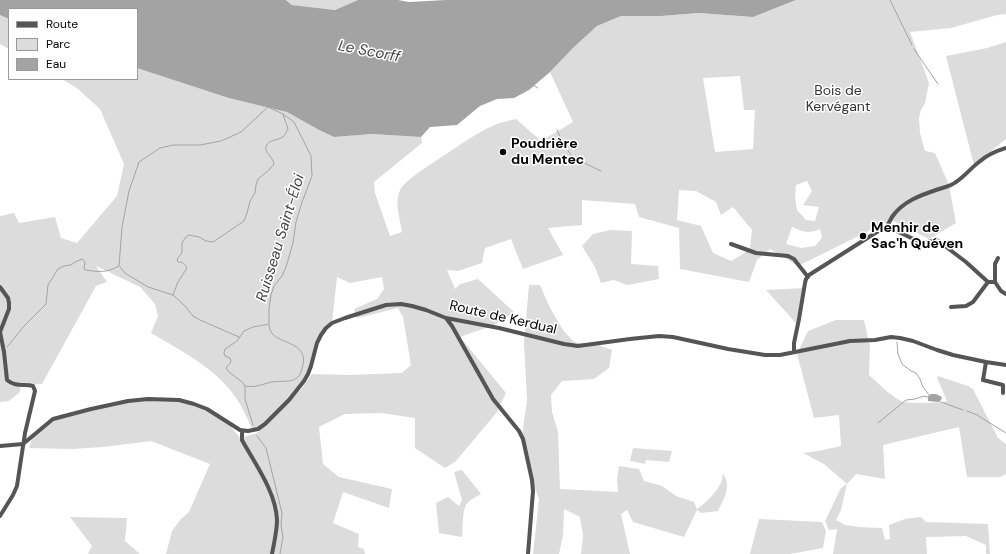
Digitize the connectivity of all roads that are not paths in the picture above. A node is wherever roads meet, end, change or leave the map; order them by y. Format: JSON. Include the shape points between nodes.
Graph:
{"nodes":[{"id":1,"x":1006,"y":148,"type":"edge"},
{"id":2,"x":886,"y":228,"type":"junction"},
{"id":3,"x":731,"y":244,"type":"dead end"},
{"id":4,"x":998,"y":258,"type":"dead end"},
{"id":5,"x":808,"y":277,"type":"junction"},
{"id":6,"x":988,"y":282,"type":"junction"},
{"id":7,"x":995,"y":282,"type":"junction"},
{"id":8,"x":0,"y":287,"type":"edge"},
{"id":9,"x":1006,"y":294,"type":"edge"},
{"id":10,"x":951,"y":306,"type":"dead end"},
{"id":11,"x":446,"y":318,"type":"junction"},
{"id":12,"x":794,"y":352,"type":"junction"},
{"id":13,"x":986,"y":362,"type":"junction"},
{"id":14,"x":1006,"y":365,"type":"edge"},
{"id":15,"x":1003,"y":393,"type":"dead end"},
{"id":16,"x":242,"y":431,"type":"junction"},
{"id":17,"x":23,"y":444,"type":"junction"},
{"id":18,"x":0,"y":446,"type":"edge"},
{"id":19,"x":0,"y":516,"type":"edge"},
{"id":20,"x":272,"y":554,"type":"edge"},
{"id":21,"x":528,"y":554,"type":"edge"}],
"edges":[{"from":1,"to":2,"type":"street","via":[[987,156],[952,185],[904,204],[896,211]]},
{"from":2,"to":5,"type":"street"},
{"from":2,"to":6,"type":"street","via":[[922,243],[937,240]]},
{"from":3,"to":5,"type":"street","via":[[756,253],[788,256],[794,259]]},
{"from":4,"to":7,"type":"street","via":[[995,264]]},
{"from":5,"to":12,"type":"street"},
{"from":6,"to":7,"type":"street"},
{"from":6,"to":10,"type":"street","via":[[973,302],[966,306]]},
{"from":7,"to":9,"type":"street"},
{"from":8,"to":17,"type":"street","via":[[9,303],[0,332],[7,380],[14,385],[33,386],[35,391]]},
{"from":11,"to":12,"type":"street","name":"Route de Kerdual","via":[[578,346],[659,336],[765,355]]},
{"from":11,"to":16,"type":"street","name":"Route de Kerdual","via":[[401,304],[386,305],[332,323],[321,334],[304,381],[289,400],[258,429]]},
{"from":11,"to":21,"type":"street","via":[[493,399],[519,431],[523,440],[533,491]]},
{"from":12,"to":13,"type":"street","name":"Route de Kerdual","via":[[850,341],[892,337]]},
{"from":13,"to":14,"type":"street","name":"Route de Kerdual"},
{"from":13,"to":15,"type":"street","via":[[983,380],[1003,385]]},
{"from":16,"to":17,"type":"street","via":[[194,404],[179,400],[148,399],[99,407],[53,420]]},
{"from":16,"to":20,"type":"street","via":[[242,440],[269,488],[275,507],[277,520]]},
{"from":17,"to":18,"type":"street"},
{"from":17,"to":19,"type":"street","via":[[17,486]]}]}
